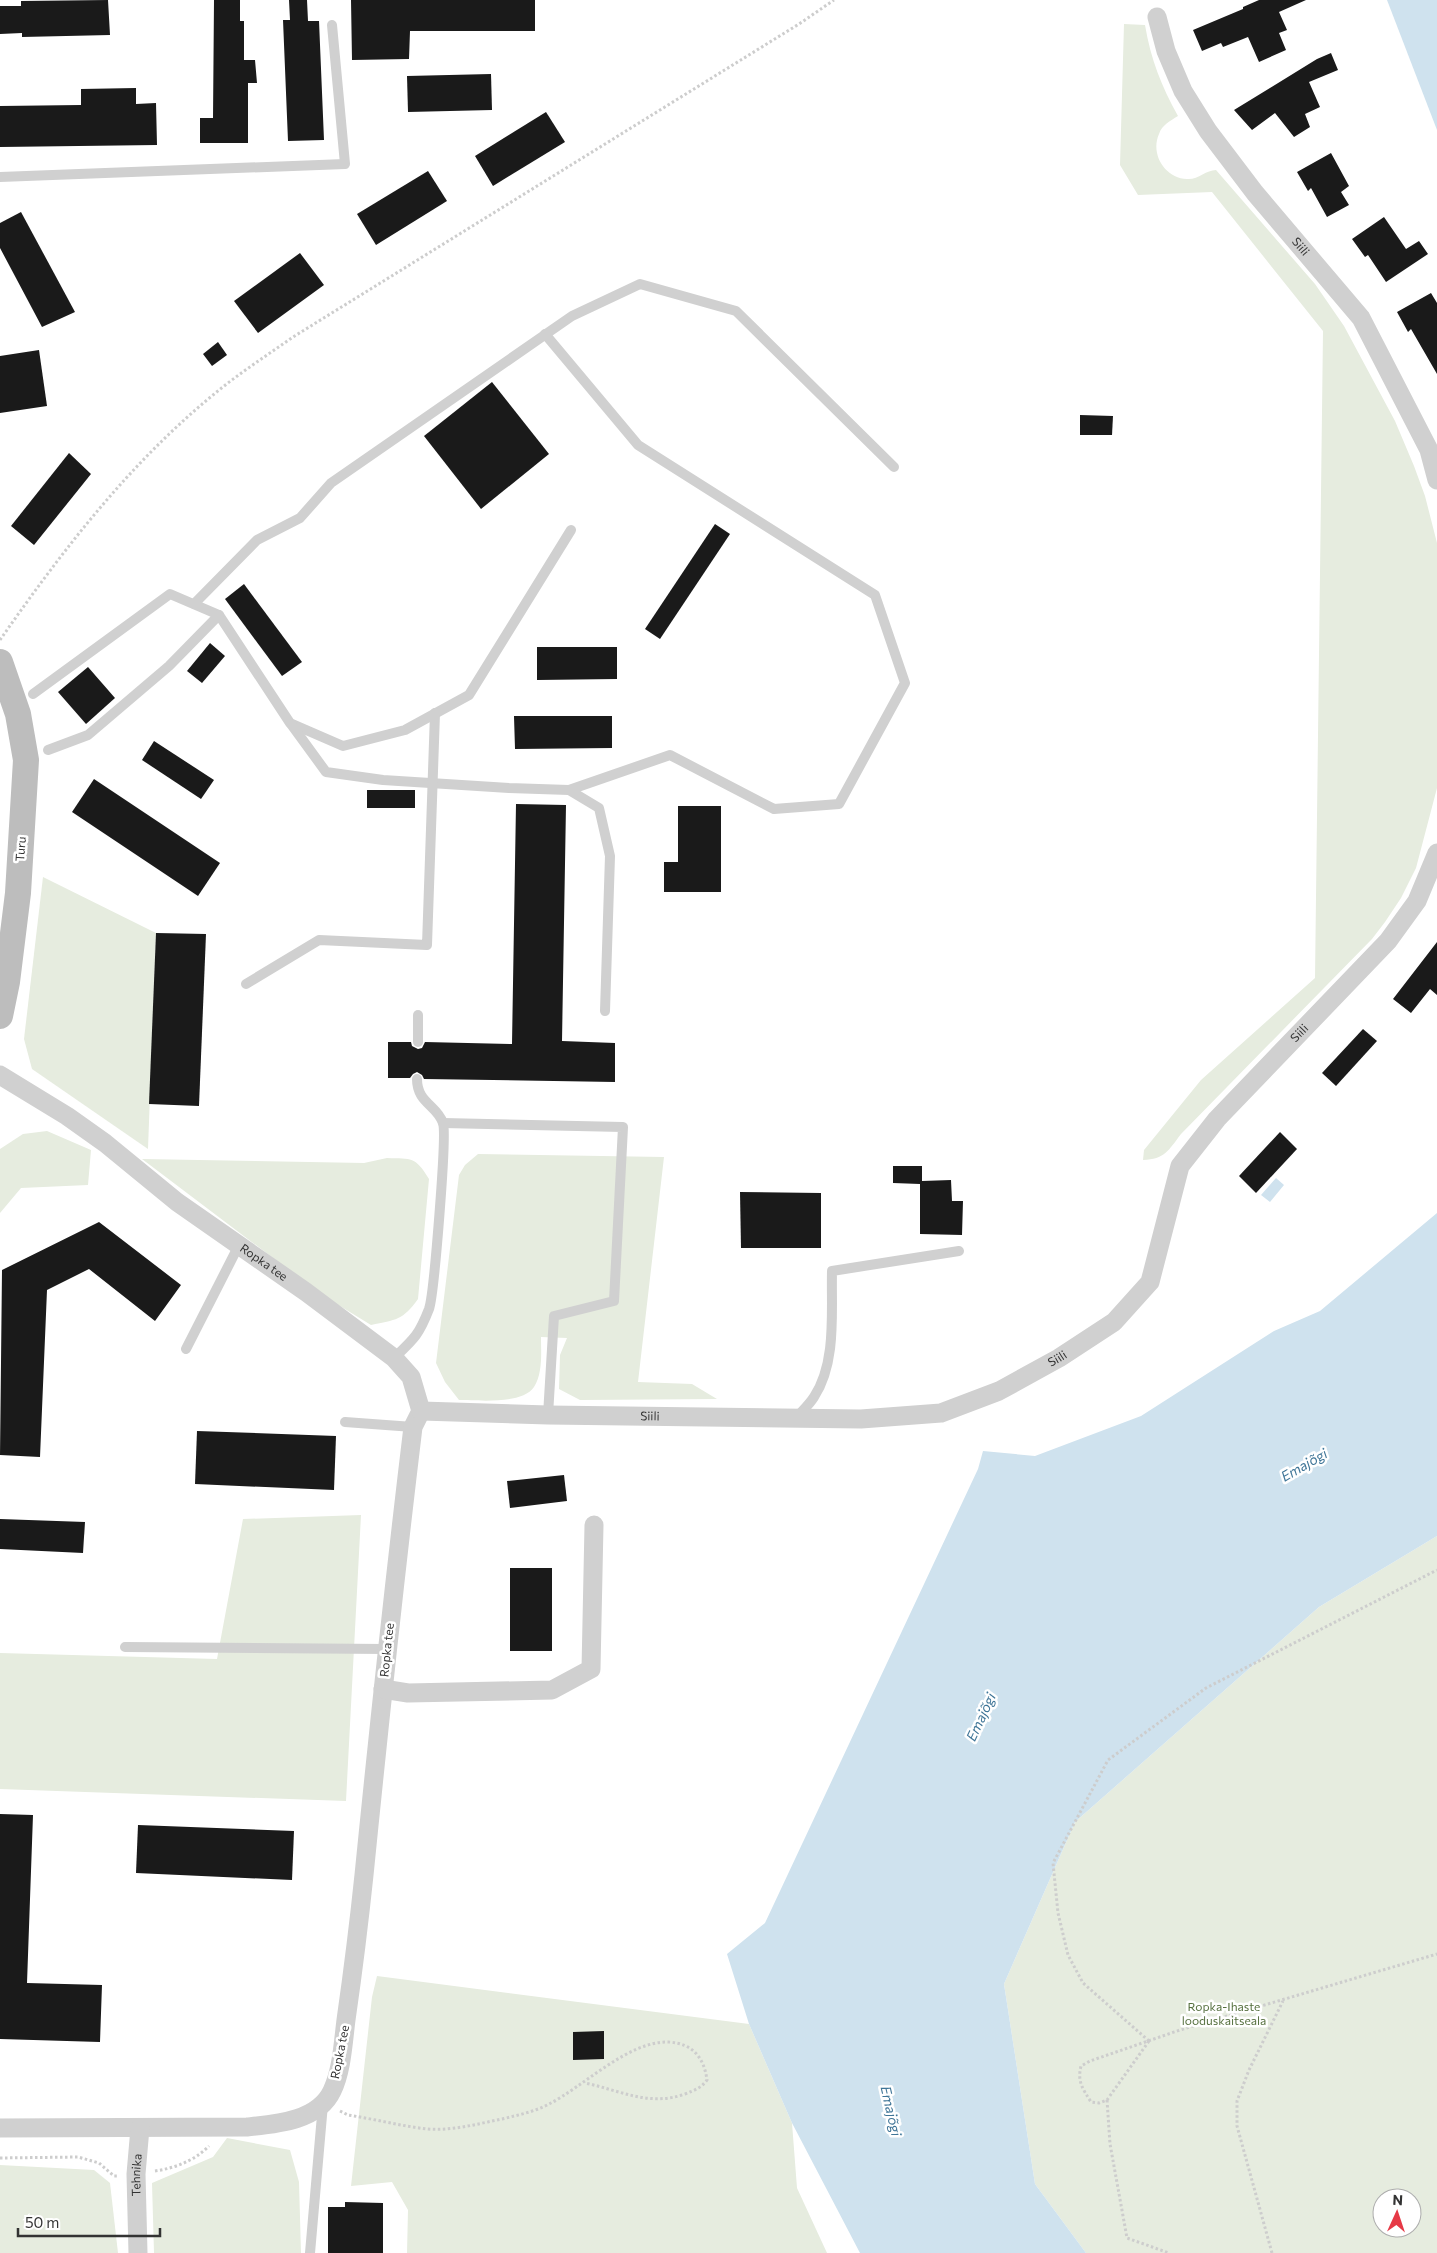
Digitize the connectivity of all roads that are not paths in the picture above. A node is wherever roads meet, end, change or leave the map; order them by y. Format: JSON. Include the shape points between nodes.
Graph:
{"nodes":[{"id":1,"x":1157,"y":17,"type":"dead end"},
{"id":2,"x":332,"y":25,"type":"dead end"},
{"id":3,"x":0,"y":177,"type":"edge"},
{"id":4,"x":545,"y":334,"type":"junction"},
{"id":5,"x":894,"y":467,"type":"dead end"},
{"id":6,"x":1437,"y":480,"type":"edge"},
{"id":7,"x":571,"y":530,"type":"dead end"},
{"id":8,"x":194,"y":604,"type":"junction"},
{"id":9,"x":220,"y":614,"type":"junction"},
{"id":10,"x":2,"y":674,"type":"edge"},
{"id":11,"x":33,"y":694,"type":"dead end"},
{"id":12,"x":435,"y":713,"type":"junction"},
{"id":13,"x":290,"y":724,"type":"junction"},
{"id":14,"x":48,"y":750,"type":"dead end"},
{"id":15,"x":433,"y":783,"type":"junction"},
{"id":16,"x":569,"y":790,"type":"junction"},
{"id":17,"x":1437,"y":853,"type":"edge"},
{"id":18,"x":246,"y":984,"type":"dead end"},
{"id":19,"x":605,"y":1011,"type":"dead end"},
{"id":20,"x":418,"y":1015,"type":"dead end"},
{"id":21,"x":0,"y":1016,"type":"edge"},
{"id":22,"x":418,"y":1042,"type":"dead end"},
{"id":23,"x":0,"y":1075,"type":"edge"},
{"id":24,"x":418,"y":1078,"type":"dead end"},
{"id":25,"x":443,"y":1123,"type":"junction"},
{"id":26,"x":240,"y":1246,"type":"junction"},
{"id":27,"x":959,"y":1251,"type":"dead end"},
{"id":28,"x":186,"y":1349,"type":"dead end"},
{"id":29,"x":394,"y":1358,"type":"junction"},
{"id":30,"x":548,"y":1415,"type":"junction"},
{"id":31,"x":796,"y":1418,"type":"junction"},
{"id":32,"x":417,"y":1419,"type":"junction"},
{"id":33,"x":345,"y":1422,"type":"dead end"},
{"id":34,"x":594,"y":1525,"type":"dead end"},
{"id":35,"x":126,"y":1646,"type":"dead end"},
{"id":36,"x":387,"y":1649,"type":"junction"},
{"id":37,"x":383,"y":1689,"type":"junction"},
{"id":38,"x":323,"y":2104,"type":"junction"},
{"id":39,"x":0,"y":2128,"type":"edge"},
{"id":40,"x":140,"y":2128,"type":"junction"},
{"id":41,"x":138,"y":2253,"type":"edge"},
{"id":42,"x":310,"y":2253,"type":"edge"}],
"edges":[{"from":1,"to":6,"type":"street","name":"Siili","via":[[1183,91],[1208,131],[1255,193],[1361,318],[1428,450]]},
{"from":2,"to":3,"type":"lane","via":[[344,164]]},
{"from":4,"to":5,"type":"lane","via":[[572,316],[640,284],[736,311]]},
{"from":4,"to":8,"type":"lane","via":[[331,483],[300,518],[257,540]]},
{"from":4,"to":16,"type":"lane","via":[[638,445],[875,595],[905,683],[839,804],[774,809],[670,754]]},
{"from":7,"to":12,"type":"lane","via":[[468,694]]},
{"from":8,"to":9,"type":"lane"},
{"from":8,"to":11,"type":"lane","via":[[170,594]]},
{"from":9,"to":13,"type":"lane"},
{"from":9,"to":14,"type":"lane","via":[[169,666],[88,735]]},
{"from":10,"to":21,"type":"main road","name":"Turu","via":[[18,714],[26,760],[18,893]]},
{"from":12,"to":13,"type":"lane","via":[[405,730],[343,746]]},
{"from":12,"to":15,"type":"lane"},
{"from":13,"to":15,"type":"lane","via":[[326,772]]},
{"from":15,"to":16,"type":"lane"},
{"from":15,"to":18,"type":"lane","via":[[427,944],[319,940]]},
{"from":16,"to":19,"type":"lane","via":[[599,808],[610,856]]},
{"from":17,"to":31,"type":"street","name":"Siili","via":[[1417,901],[1388,941],[1217,1120],[1180,1166],[1150,1282],[1114,1322],[1059,1358],[999,1391],[940,1413],[861,1419]]},
{"from":20,"to":22,"type":"lane"},
{"from":23,"to":26,"type":"street","name":"Ropka tee","via":[[105,1143],[177,1202]]},
{"from":24,"to":25,"type":"lane","via":[[417,1090]]},
{"from":25,"to":29,"type":"lane","via":[[443,1170],[430,1306],[417,1336]]},
{"from":25,"to":30,"type":"lane","via":[[623,1127],[614,1301],[554,1316]]},
{"from":26,"to":28,"type":"lane"},
{"from":26,"to":29,"type":"street","name":"Ropka tee"},
{"from":27,"to":31,"type":"lane","via":[[832,1271],[827,1364],[815,1396]]},
{"from":29,"to":32,"type":"street","name":"Ropka tee","via":[[411,1377]]},
{"from":30,"to":31,"type":"street","name":"Siili"},
{"from":30,"to":32,"type":"street","name":"Siili"},
{"from":32,"to":33,"type":"lane"},
{"from":32,"to":36,"type":"street","name":"Ropka tee"},
{"from":34,"to":37,"type":"street","via":[[591,1669],[552,1690],[408,1693]]},
{"from":35,"to":36,"type":"lane"},
{"from":36,"to":37,"type":"street","name":"Ropka tee"},
{"from":37,"to":38,"type":"street","name":"Ropka tee","via":[[356,1951],[341,2059],[332,2092]]},
{"from":38,"to":40,"type":"street","via":[[305,2116],[279,2124]]},
{"from":38,"to":42,"type":"lane"},
{"from":39,"to":40,"type":"street"},
{"from":40,"to":41,"type":"street","name":"Tehnika","via":[[136,2174]]}]}
